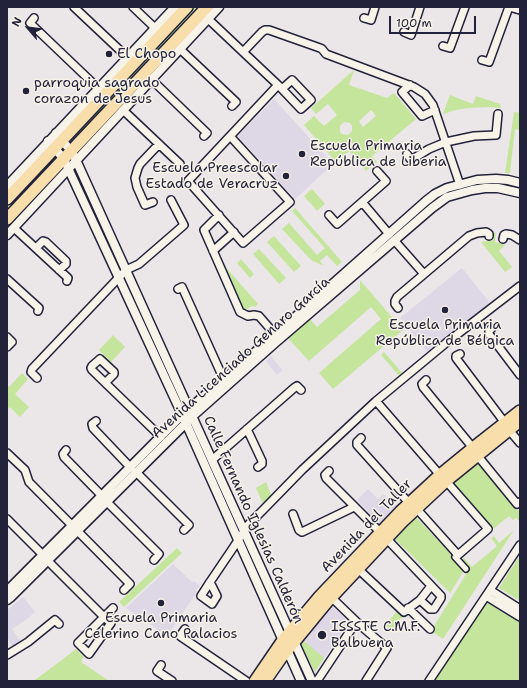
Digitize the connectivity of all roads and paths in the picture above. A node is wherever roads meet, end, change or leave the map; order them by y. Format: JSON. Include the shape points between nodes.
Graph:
{"nodes":[{"id":1,"x":74,"y":7,"type":"edge"},
{"id":2,"x":133,"y":7,"type":"edge"},
{"id":3,"x":175,"y":7,"type":"edge"},
{"id":4,"x":187,"y":7,"type":"edge"},
{"id":5,"x":219,"y":7,"type":"edge"},
{"id":6,"x":375,"y":7,"type":"edge"},
{"id":7,"x":420,"y":7,"type":"edge"},
{"id":8,"x":465,"y":7,"type":"edge"},
{"id":9,"x":509,"y":7,"type":"edge"},
{"id":10,"x":513,"y":7,"type":"edge"},
{"id":11,"x":520,"y":9,"type":"edge"},
{"id":12,"x":206,"y":13,"type":"edge"},
{"id":13,"x":34,"y":18,"type":"dead end"},
{"id":14,"x":364,"y":18,"type":"dead end"},
{"id":15,"x":155,"y":28,"type":"junction"},
{"id":16,"x":404,"y":32,"type":"dead end"},
{"id":17,"x":443,"y":46,"type":"dead end"},
{"id":18,"x":180,"y":49,"type":"junction"},
{"id":19,"x":243,"y":52,"type":"junction"},
{"id":20,"x":127,"y":57,"type":"junction"},
{"id":21,"x":482,"y":60,"type":"dead end"},
{"id":22,"x":151,"y":79,"type":"junction"},
{"id":23,"x":410,"y":85,"type":"junction"},
{"id":24,"x":98,"y":88,"type":"junction"},
{"id":25,"x":232,"y":106,"type":"dead end"},
{"id":26,"x":123,"y":110,"type":"junction"},
{"id":27,"x":435,"y":110,"type":"junction"},
{"id":28,"x":498,"y":114,"type":"dead end"},
{"id":29,"x":204,"y":136,"type":"dead end"},
{"id":30,"x":230,"y":136,"type":"junction"},
{"id":31,"x":55,"y":141,"type":"junction"},
{"id":32,"x":446,"y":142,"type":"junction"},
{"id":33,"x":159,"y":144,"type":"junction"},
{"id":34,"x":407,"y":154,"type":"dead end"},
{"id":35,"x":70,"y":159,"type":"junction"},
{"id":36,"x":177,"y":168,"type":"dead end"},
{"id":37,"x":377,"y":171,"type":"dead end"},
{"id":38,"x":508,"y":180,"type":"junction"},
{"id":39,"x":520,"y":183,"type":"edge"},
{"id":40,"x":460,"y":185,"type":"junction"},
{"id":41,"x":7,"y":186,"type":"edge"},
{"id":42,"x":506,"y":189,"type":"junction"},
{"id":43,"x":520,"y":193,"type":"edge"},
{"id":44,"x":7,"y":199,"type":"edge"},
{"id":45,"x":171,"y":200,"type":"dead end"},
{"id":46,"x":426,"y":201,"type":"junction"},
{"id":47,"x":153,"y":202,"type":"dead end"},
{"id":48,"x":362,"y":202,"type":"junction"},
{"id":49,"x":432,"y":208,"type":"junction"},
{"id":50,"x":219,"y":215,"type":"junction"},
{"id":51,"x":329,"y":216,"type":"dead end"},
{"id":52,"x":10,"y":223,"type":"edge"},
{"id":53,"x":234,"y":232,"type":"junction"},
{"id":54,"x":7,"y":235,"type":"edge"},
{"id":55,"x":489,"y":236,"type":"dead end"},
{"id":56,"x":392,"y":237,"type":"junction"},
{"id":57,"x":503,"y":239,"type":"dead end"},
{"id":58,"x":520,"y":240,"type":"edge"},
{"id":59,"x":36,"y":248,"type":"junction"},
{"id":60,"x":213,"y":251,"type":"junction"},
{"id":61,"x":59,"y":270,"type":"junction"},
{"id":62,"x":126,"y":270,"type":"junction"},
{"id":63,"x":424,"y":274,"type":"junction"},
{"id":64,"x":119,"y":278,"type":"junction"},
{"id":65,"x":7,"y":279,"type":"edge"},
{"id":66,"x":67,"y":280,"type":"dead end"},
{"id":67,"x":520,"y":286,"type":"edge"},
{"id":68,"x":178,"y":289,"type":"dead end"},
{"id":69,"x":398,"y":308,"type":"dead end"},
{"id":70,"x":38,"y":311,"type":"dead end"},
{"id":71,"x":492,"y":328,"type":"dead end"},
{"id":72,"x":7,"y":337,"type":"edge"},
{"id":73,"x":277,"y":337,"type":"junction"},
{"id":74,"x":7,"y":347,"type":"edge"},
{"id":75,"x":460,"y":354,"type":"dead end"},
{"id":76,"x":254,"y":358,"type":"junction"},
{"id":77,"x":520,"y":375,"type":"edge"},
{"id":78,"x":37,"y":378,"type":"dead end"},
{"id":79,"x":224,"y":380,"type":"junction"},
{"id":80,"x":426,"y":380,"type":"dead end"},
{"id":81,"x":106,"y":382,"type":"dead end"},
{"id":82,"x":302,"y":390,"type":"dead end"},
{"id":83,"x":376,"y":401,"type":"junction"},
{"id":84,"x":520,"y":411,"type":"edge"},
{"id":85,"x":191,"y":413,"type":"junction"},
{"id":86,"x":182,"y":415,"type":"junction"},
{"id":87,"x":96,"y":421,"type":"dead end"},
{"id":88,"x":520,"y":421,"type":"edge"},
{"id":89,"x":186,"y":423,"type":"junction"},
{"id":90,"x":507,"y":426,"type":"junction"},
{"id":91,"x":247,"y":429,"type":"junction"},
{"id":92,"x":161,"y":437,"type":"junction"},
{"id":93,"x":361,"y":438,"type":"dead end"},
{"id":94,"x":520,"y":443,"type":"edge"},
{"id":95,"x":66,"y":450,"type":"dead end"},
{"id":96,"x":475,"y":451,"type":"junction"},
{"id":97,"x":7,"y":453,"type":"edge"},
{"id":98,"x":212,"y":460,"type":"junction"},
{"id":99,"x":258,"y":467,"type":"dead end"},
{"id":100,"x":133,"y":470,"type":"junction"},
{"id":101,"x":329,"y":471,"type":"dead end"},
{"id":102,"x":443,"y":478,"type":"junction"},
{"id":103,"x":104,"y":499,"type":"junction"},
{"id":104,"x":520,"y":502,"type":"edge"},
{"id":105,"x":412,"y":506,"type":"junction"},
{"id":106,"x":354,"y":507,"type":"junction"},
{"id":107,"x":293,"y":514,"type":"dead end"},
{"id":108,"x":7,"y":519,"type":"edge"},
{"id":109,"x":74,"y":528,"type":"junction"},
{"id":110,"x":184,"y":530,"type":"dead end"},
{"id":111,"x":244,"y":531,"type":"junction"},
{"id":112,"x":383,"y":535,"type":"junction"},
{"id":113,"x":238,"y":540,"type":"junction"},
{"id":114,"x":520,"y":545,"type":"edge"},
{"id":115,"x":458,"y":555,"type":"junction"},
{"id":116,"x":45,"y":558,"type":"junction"},
{"id":117,"x":154,"y":560,"type":"dead end"},
{"id":118,"x":355,"y":566,"type":"junction"},
{"id":119,"x":466,"y":569,"type":"dead end"},
{"id":120,"x":210,"y":582,"type":"dead end"},
{"id":121,"x":19,"y":584,"type":"junction"},
{"id":122,"x":431,"y":586,"type":"junction"},
{"id":123,"x":7,"y":590,"type":"edge"},
{"id":124,"x":124,"y":590,"type":"dead end"},
{"id":125,"x":488,"y":593,"type":"junction"},
{"id":126,"x":331,"y":597,"type":"junction"},
{"id":127,"x":7,"y":600,"type":"edge"},
{"id":128,"x":420,"y":600,"type":"junction"},
{"id":129,"x":113,"y":608,"type":"dead end"},
{"id":130,"x":408,"y":608,"type":"junction"},
{"id":131,"x":520,"y":609,"type":"edge"},
{"id":132,"x":104,"y":617,"type":"junction"},
{"id":133,"x":520,"y":617,"type":"edge"},
{"id":134,"x":356,"y":622,"type":"junction"},
{"id":135,"x":59,"y":624,"type":"dead end"},
{"id":136,"x":185,"y":629,"type":"dead end"},
{"id":137,"x":430,"y":629,"type":"dead end"},
{"id":138,"x":289,"y":641,"type":"junction"},
{"id":139,"x":8,"y":652,"type":"edge"},
{"id":140,"x":162,"y":665,"type":"dead end"},
{"id":141,"x":172,"y":681,"type":"edge"},
{"id":142,"x":246,"y":681,"type":"edge"},
{"id":143,"x":255,"y":681,"type":"edge"},
{"id":144,"x":265,"y":681,"type":"edge"},
{"id":145,"x":301,"y":681,"type":"edge"},
{"id":146,"x":312,"y":681,"type":"edge"},
{"id":147,"x":317,"y":681,"type":"edge"},
{"id":148,"x":366,"y":681,"type":"edge"},
{"id":149,"x":429,"y":681,"type":"edge"}],
"edges":[{"from":1,"to":20,"type":"street"},
{"from":2,"to":15,"type":"street"},
{"from":3,"to":15,"type":"street"},
{"from":4,"to":31,"type":"main road"},
{"from":5,"to":12,"type":"street"},
{"from":6,"to":14,"type":"street","via":[[371,20]]},
{"from":7,"to":16,"type":"street","via":[[411,35]]},
{"from":8,"to":17,"type":"street","via":[[450,48]]},
{"from":9,"to":21,"type":"street","via":[[488,62]]},
{"from":10,"to":11,"type":"main road"},
{"from":12,"to":18,"type":"street"},
{"from":12,"to":19,"type":"street"},
{"from":12,"to":35,"type":"main road"},
{"from":13,"to":24,"type":"street","via":[[30,23]]},
{"from":15,"to":20,"type":"street"},
{"from":18,"to":22,"type":"street"},
{"from":18,"to":25,"type":"street","via":[[236,102]]},
{"from":19,"to":23,"type":"street","via":[[265,30],[272,31]]},
{"from":19,"to":30,"type":"street","via":[[280,87]]},
{"from":20,"to":24,"type":"street"},
{"from":22,"to":26,"type":"street"},
{"from":22,"to":29,"type":"street","via":[[207,133]]},
{"from":23,"to":27,"type":"street","via":[[428,97]]},
{"from":23,"to":27,"type":"street","via":[[402,92],[422,116]]},
{"from":24,"to":31,"type":"street"},
{"from":26,"to":33,"type":"street"},
{"from":26,"to":35,"type":"street"},
{"from":27,"to":32,"type":"street"},
{"from":28,"to":32,"type":"street","via":[[496,134]]},
{"from":30,"to":50,"type":"street","via":[[188,181]]},
{"from":30,"to":53,"type":"street","via":[[290,202],[243,243]]},
{"from":31,"to":35,"type":"street","name":"Calle Fernando Iglesias Calderón"},
{"from":31,"to":41,"type":"street"},
{"from":31,"to":44,"type":"main road"},
{"from":32,"to":34,"type":"street","via":[[411,160]]},
{"from":32,"to":40,"type":"street"},
{"from":33,"to":36,"type":"street","via":[[180,164]]},
{"from":33,"to":47,"type":"street","via":[[140,164],[135,178],[145,205]]},
{"from":35,"to":52,"type":"main road"},
{"from":35,"to":62,"type":"street","name":"Calle Fernando Iglesias Calderón"},
{"from":35,"to":64,"type":"street","name":"Calle Fernando Iglesias Calderón"},
{"from":37,"to":48,"type":"street","via":[[386,181]]},
{"from":38,"to":39,"type":"street","name":"Avenida Licenciado Genaro García"},
{"from":38,"to":40,"type":"street","name":"Avenida Licenciado Genaro García","via":[[487,179]]},
{"from":38,"to":42,"type":"street"},
{"from":40,"to":46,"type":"street","name":"Avenida Licenciado Genaro García","via":[[446,188]]},
{"from":42,"to":43,"type":"street","name":"Avenida Licenciado Genaro García"},
{"from":42,"to":49,"type":"street","name":"Avenida Licenciado Genaro García","via":[[472,190],[447,197]]},
{"from":45,"to":62,"type":"street","via":[[184,225],[139,264]]},
{"from":46,"to":49,"type":"street"},
{"from":46,"to":56,"type":"street","name":"Avenida Licenciado Genaro García"},
{"from":48,"to":51,"type":"street","via":[[337,224]]},
{"from":48,"to":56,"type":"street"},
{"from":49,"to":56,"type":"street","name":"Avenida Licenciado Genaro García"},
{"from":50,"to":53,"type":"street"},
{"from":50,"to":60,"type":"street","via":[[204,230]]},
{"from":52,"to":54,"type":"street"},
{"from":52,"to":59,"type":"street"},
{"from":53,"to":60,"type":"street"},
{"from":55,"to":63,"type":"street","via":[[486,232],[469,236]]},
{"from":56,"to":63,"type":"street"},
{"from":56,"to":73,"type":"street","name":"Avenida Licenciado Genaro García"},
{"from":57,"to":58,"type":"street","via":[[506,234]]},
{"from":59,"to":61,"type":"street"},
{"from":59,"to":61,"type":"street","via":[[43,241],[46,242],[66,261]]},
{"from":60,"to":73,"type":"street","via":[[240,312],[248,316],[259,316]]},
{"from":61,"to":66,"type":"street","via":[[68,278]]},
{"from":62,"to":64,"type":"street"},
{"from":62,"to":85,"type":"street","name":"Calle Fernando Iglesias Calderón"},
{"from":63,"to":69,"type":"street","via":[[396,299],[395,304]]},
{"from":64,"to":78,"type":"street","via":[[32,369],[31,372]]},
{"from":64,"to":86,"type":"street","name":"Calle Fernando Iglesias Calderón"},
{"from":65,"to":70,"type":"street","via":[[39,308]]},
{"from":67,"to":83,"type":"street"},
{"from":68,"to":79,"type":"street","via":[[182,287]]},
{"from":71,"to":77,"type":"street","via":[[489,334]]},
{"from":72,"to":74,"type":"street","via":[[12,342]]},
{"from":73,"to":76,"type":"street","name":"Avenida Licenciado Genaro García"},
{"from":75,"to":90,"type":"street","via":[[456,358]]},
{"from":76,"to":79,"type":"street","name":"Avenida Licenciado Genaro García"},
{"from":76,"to":85,"type":"street","name":"Avenida Licenciado Genaro García"},
{"from":79,"to":85,"type":"street","name":"Avenida Licenciado Genaro García"},
{"from":80,"to":96,"type":"street","via":[[422,384],[423,387]]},
{"from":81,"to":92,"type":"street"},
{"from":82,"to":91,"type":"street","via":[[297,386],[294,388]]},
{"from":83,"to":102,"type":"street"},
{"from":83,"to":111,"type":"street","via":[[302,470]]},
{"from":84,"to":90,"type":"main road","name":"Avenida del Taller"},
{"from":85,"to":86,"type":"street","name":"Avenida Licenciado Genaro García"},
{"from":85,"to":89,"type":"street","name":"Avenida Licenciado Genaro García"},
{"from":85,"to":98,"type":"street","name":"Calle Fernando Iglesias Calderón"},
{"from":86,"to":89,"type":"street","name":"Calle Fernando Iglesias Calderón"},
{"from":86,"to":92,"type":"street","name":"Avenida Licenciado Genaro García"},
{"from":87,"to":100,"type":"street","via":[[92,424],[93,428]]},
{"from":88,"to":90,"type":"main road","name":"Avenida del Taller"},
{"from":89,"to":100,"type":"street","name":"Avenida Licenciado Genaro García"},
{"from":89,"to":113,"type":"street","name":"Calle Fernando Iglesias Calderón"},
{"from":90,"to":94,"type":"street"},
{"from":90,"to":96,"type":"main road","name":"Avenida del Taller"},
{"from":91,"to":98,"type":"street"},
{"from":91,"to":99,"type":"street","via":[[262,461]]},
{"from":92,"to":100,"type":"street","name":"Avenida Licenciado Genaro García"},
{"from":93,"to":105,"type":"street","via":[[357,445]]},
{"from":95,"to":103,"type":"street","via":[[64,457]]},
{"from":96,"to":102,"type":"main road","name":"Avenida del Taller"},
{"from":96,"to":104,"type":"street","via":[[517,504]]},
{"from":97,"to":109,"type":"street","via":[[25,470],[29,482]]},
{"from":98,"to":111,"type":"street","name":"Calle Fernando Iglesias Calderón"},
{"from":100,"to":103,"type":"street","name":"Avenida Licenciado Genaro García"},
{"from":100,"to":110,"type":"street","via":[[189,525]]},
{"from":101,"to":106,"type":"street","via":[[325,475],[326,478]]},
{"from":102,"to":105,"type":"main road","name":"Avenida del Taller"},
{"from":102,"to":115,"type":"street","via":[[488,529]]},
{"from":103,"to":109,"type":"street","name":"Avenida Licenciado Genaro García"},
{"from":103,"to":117,"type":"street","via":[[160,554]]},
{"from":105,"to":112,"type":"main road","name":"Avenida del Taller"},
{"from":105,"to":115,"type":"street"},
{"from":106,"to":107,"type":"street","via":[[302,532]]},
{"from":106,"to":112,"type":"street"},
{"from":108,"to":116,"type":"street"},
{"from":109,"to":116,"type":"street","name":"Avenida Licenciado Genaro García"},
{"from":109,"to":124,"type":"street","via":[[130,584]]},
{"from":111,"to":113,"type":"street"},
{"from":111,"to":138,"type":"street","name":"Calle Fernando Iglesias Calderón"},
{"from":112,"to":118,"type":"main road","name":"Avenida del Taller"},
{"from":112,"to":122,"type":"street"},
{"from":113,"to":120,"type":"street"},
{"from":113,"to":138,"type":"street","name":"Calle Fernando Iglesias Calderón"},
{"from":114,"to":125,"type":"street"},
{"from":115,"to":119,"type":"street","via":[[455,557]]},
{"from":116,"to":121,"type":"street","name":"Avenida Licenciado Genaro García"},
{"from":116,"to":132,"type":"street"},
{"from":118,"to":126,"type":"main road","name":"Avenida del Taller"},
{"from":118,"to":130,"type":"street","via":[[404,612]]},
{"from":118,"to":138,"type":"main road","name":"Avenida del Taller","via":[[320,596]]},
{"from":121,"to":123,"type":"street","name":"Avenida Licenciado Genaro García"},
{"from":121,"to":127,"type":"street","name":"Avenida Licenciado Genaro García"},
{"from":122,"to":128,"type":"street"},
{"from":122,"to":128,"type":"street","via":[[441,596],[435,608],[430,609]]},
{"from":125,"to":131,"type":"street"},
{"from":125,"to":133,"type":"street"},
{"from":125,"to":149,"type":"street"},
{"from":126,"to":134,"type":"street"},
{"from":126,"to":138,"type":"main road","name":"Avenida del Taller"},
{"from":128,"to":130,"type":"street"},
{"from":129,"to":132,"type":"street"},
{"from":130,"to":137,"type":"street"},
{"from":132,"to":132,"type":"street","via":[[78,643],[89,654],[112,624]]},
{"from":134,"to":147,"type":"street"},
{"from":134,"to":148,"type":"street","via":[[387,648]]},
{"from":135,"to":139,"type":"street","via":[[55,620],[37,636]]},
{"from":136,"to":142,"type":"street","via":[[180,636]]},
{"from":138,"to":143,"type":"main road","name":"Avenida del Taller"},
{"from":138,"to":144,"type":"main road","name":"Avenida del Taller"},
{"from":138,"to":145,"type":"street","name":"Calle Fernando Iglesias Calderón"},
{"from":138,"to":146,"type":"street","name":"Calle Fernando Iglesias Calderón"},
{"from":140,"to":141,"type":"street","via":[[157,671]]}]}
